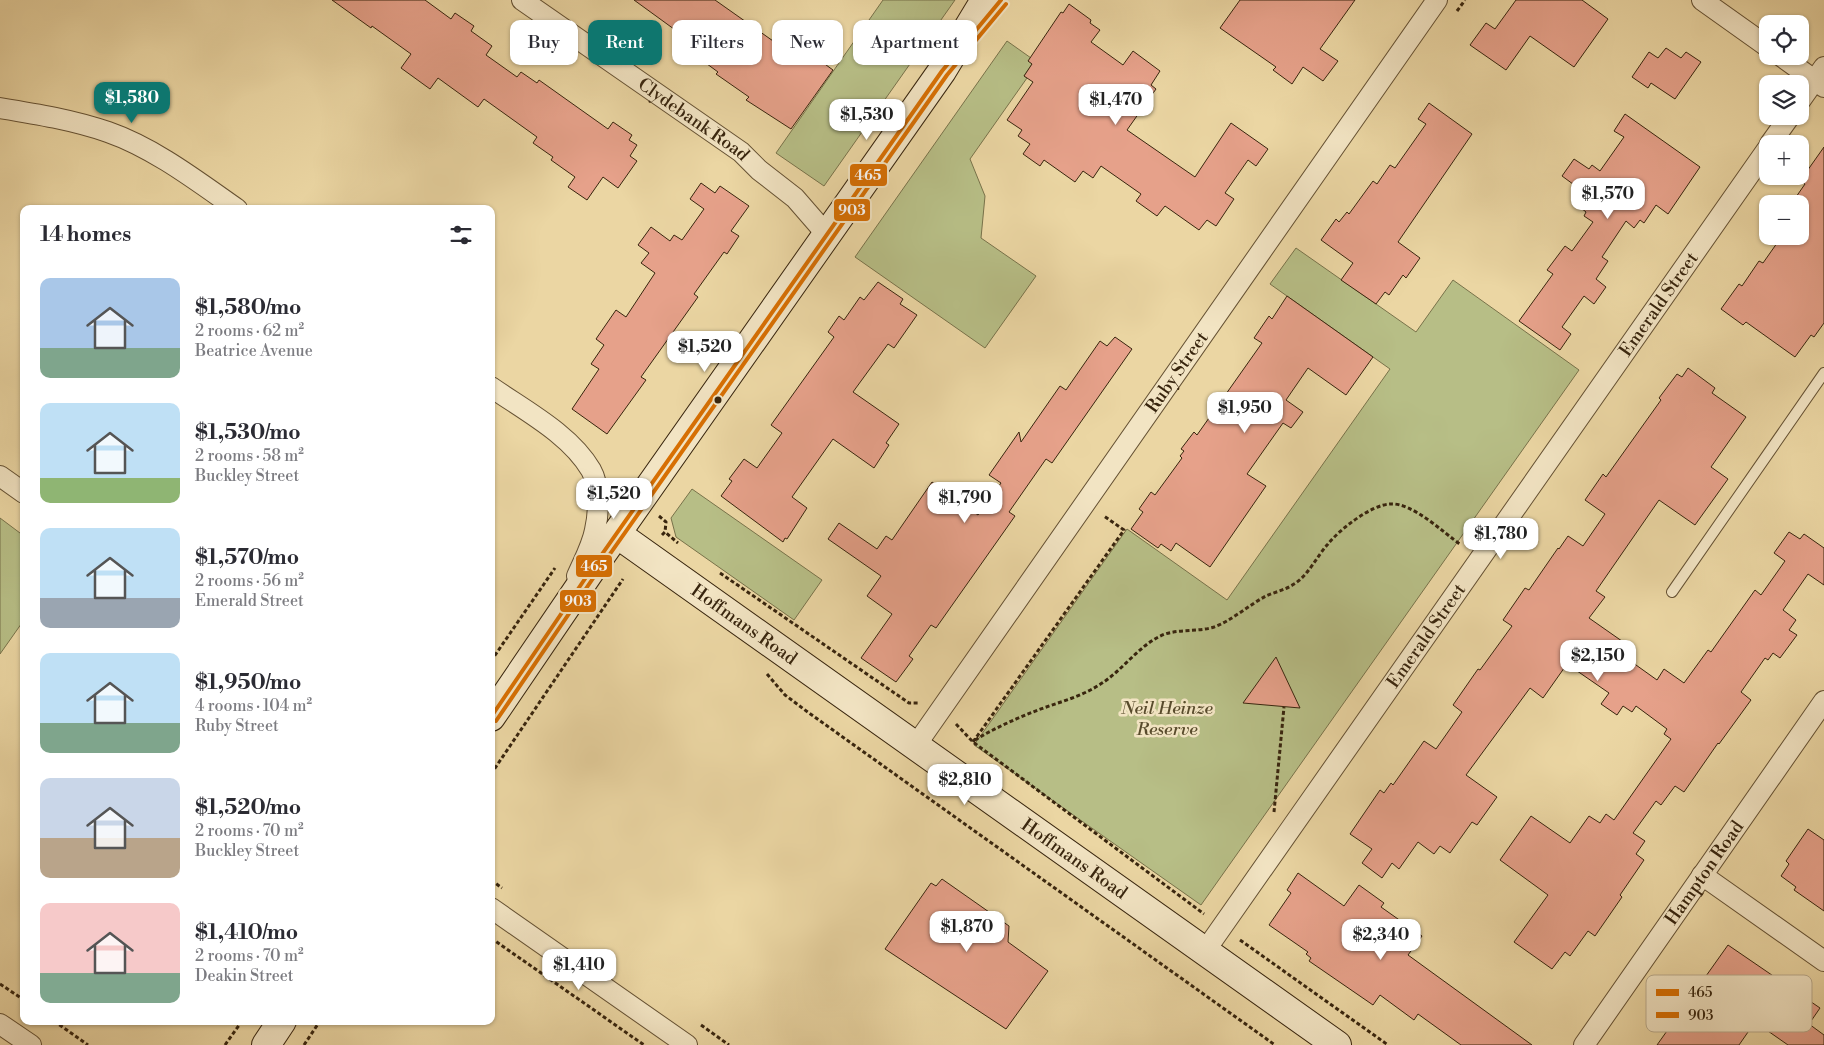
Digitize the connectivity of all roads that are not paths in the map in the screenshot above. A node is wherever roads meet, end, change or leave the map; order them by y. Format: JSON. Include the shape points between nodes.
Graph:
{"nodes":[{"id":1,"x":522,"y":0,"type":"edge"},
{"id":2,"x":985,"y":0,"type":"edge"},
{"id":3,"x":1000,"y":0,"type":"edge"},
{"id":4,"x":1437,"y":0,"type":"edge"},
{"id":5,"x":1702,"y":0,"type":"edge"},
{"id":6,"x":1759,"y":41,"type":"edge"},
{"id":7,"x":1797,"y":65,"type":"edge"},
{"id":8,"x":942,"y":72,"type":"junction"},
{"id":9,"x":1821,"y":78,"type":"edge"},
{"id":10,"x":1809,"y":91,"type":"edge"},
{"id":11,"x":0,"y":108,"type":"edge"},
{"id":12,"x":1759,"y":161,"type":"edge"},
{"id":13,"x":231,"y":205,"type":"edge"},
{"id":14,"x":828,"y":236,"type":"junction"},
{"id":15,"x":1824,"y":373,"type":"edge"},
{"id":16,"x":495,"y":390,"type":"edge"},
{"id":17,"x":0,"y":476,"type":"edge"},
{"id":18,"x":20,"y":490,"type":"edge"},
{"id":19,"x":617,"y":534,"type":"junction"},
{"id":20,"x":1672,"y":592,"type":"dead end"},
{"id":21,"x":562,"y":613,"type":"junction"},
{"id":22,"x":1824,"y":701,"type":"edge"},
{"id":23,"x":495,"y":711,"type":"edge"},
{"id":24,"x":916,"y":745,"type":"junction"},
{"id":25,"x":1702,"y":875,"type":"junction"},
{"id":26,"x":495,"y":911,"type":"edge"},
{"id":27,"x":1205,"y":951,"type":"junction"},
{"id":28,"x":1824,"y":960,"type":"edge"},
{"id":29,"x":0,"y":1024,"type":"edge"},
{"id":30,"x":279,"y":1025,"type":"edge"},
{"id":31,"x":21,"y":1042,"type":"edge"},
{"id":32,"x":266,"y":1045,"type":"edge"},
{"id":33,"x":687,"y":1045,"type":"edge"},
{"id":34,"x":1337,"y":1045,"type":"edge"},
{"id":35,"x":1584,"y":1045,"type":"edge"}],
"edges":[{"from":1,"to":14,"type":"street","name":"Clydebank Road","via":[[741,152],[795,198]]},
{"from":2,"to":8,"type":"main road"},
{"from":3,"to":8,"type":"main road"},
{"from":4,"to":24,"type":"street","name":"Ruby Street"},
{"from":5,"to":6,"type":"street"},
{"from":7,"to":9,"type":"street"},
{"from":8,"to":14,"type":"main road"},
{"from":9,"to":10,"type":"street"},
{"from":11,"to":13,"type":"street","via":[[80,123],[110,133],[170,164]]},
{"from":12,"to":27,"type":"street","name":"Emerald Street"},
{"from":14,"to":19,"type":"main road"},
{"from":15,"to":20,"type":"lane"},
{"from":16,"to":21,"type":"street","via":[[564,438],[592,471],[597,487],[595,531]]},
{"from":17,"to":18,"type":"street"},
{"from":19,"to":21,"type":"main road"},
{"from":19,"to":24,"type":"main road","name":"Hoffmans Road"},
{"from":21,"to":23,"type":"main road"},
{"from":22,"to":25,"type":"street","name":"Hampton Road"},
{"from":24,"to":27,"type":"main road","name":"Hoffmans Road"},
{"from":25,"to":28,"type":"street"},
{"from":25,"to":35,"type":"street","name":"Hampton Road"},
{"from":26,"to":33,"type":"street"},
{"from":27,"to":34,"type":"main road","name":"Hoffmans Road"},
{"from":29,"to":31,"type":"street"},
{"from":30,"to":32,"type":"main road"}]}
